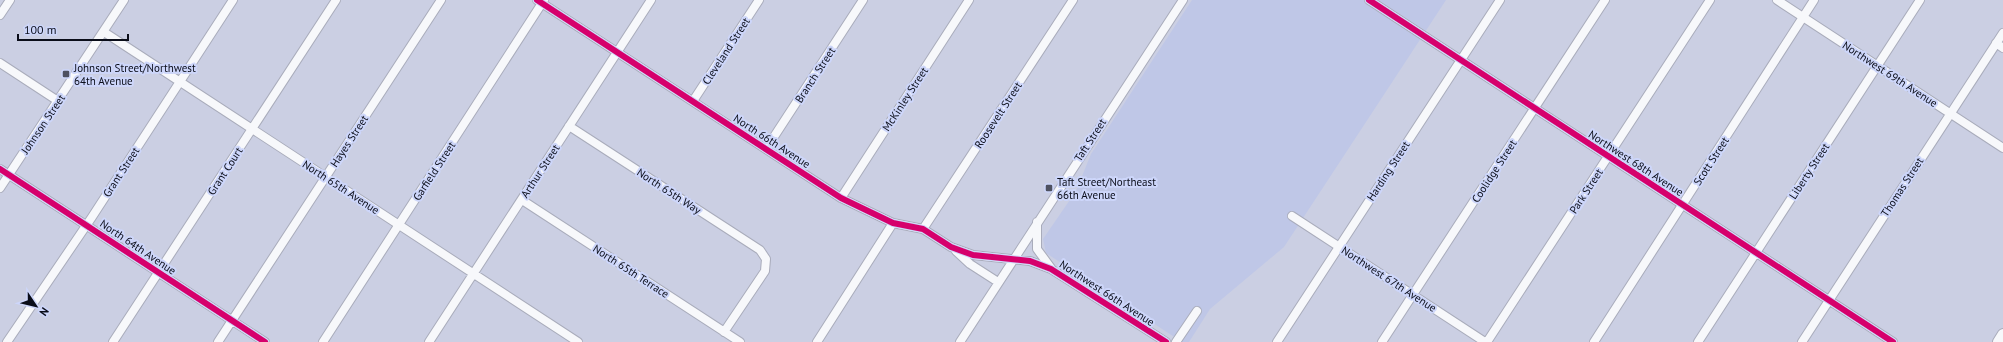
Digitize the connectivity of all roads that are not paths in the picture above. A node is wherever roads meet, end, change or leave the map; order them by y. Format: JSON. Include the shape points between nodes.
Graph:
{"nodes":[{"id":1,"x":10,"y":0,"type":"edge"},
{"id":2,"x":124,"y":0,"type":"edge"},
{"id":3,"x":233,"y":0,"type":"edge"},
{"id":4,"x":336,"y":0,"type":"edge"},
{"id":5,"x":441,"y":0,"type":"edge"},
{"id":6,"x":651,"y":0,"type":"edge"},
{"id":7,"x":758,"y":0,"type":"edge"},
{"id":8,"x":863,"y":0,"type":"edge"},
{"id":9,"x":969,"y":0,"type":"edge"},
{"id":10,"x":1073,"y":0,"type":"edge"},
{"id":11,"x":1183,"y":0,"type":"edge"},
{"id":12,"x":1368,"y":0,"type":"edge"},
{"id":13,"x":1500,"y":0,"type":"edge"},
{"id":14,"x":1605,"y":0,"type":"edge"},
{"id":15,"x":1710,"y":0,"type":"edge"},
{"id":16,"x":1777,"y":0,"type":"edge"},
{"id":17,"x":1814,"y":0,"type":"edge"},
{"id":18,"x":1920,"y":0,"type":"edge"},
{"id":19,"x":541,"y":1,"type":"edge"},
{"id":20,"x":0,"y":15,"type":"edge"},
{"id":21,"x":1803,"y":17,"type":"junction"},
{"id":22,"x":104,"y":32,"type":"junction"},
{"id":23,"x":2003,"y":33,"type":"edge"},
{"id":24,"x":2000,"y":46,"type":"edge"},
{"id":25,"x":618,"y":51,"type":"junction"},
{"id":26,"x":1460,"y":60,"type":"junction"},
{"id":27,"x":0,"y":63,"type":"edge"},
{"id":28,"x":1877,"y":66,"type":"junction"},
{"id":29,"x":180,"y":82,"type":"junction"},
{"id":30,"x":58,"y":101,"type":"junction"},
{"id":31,"x":693,"y":101,"type":"junction"},
{"id":32,"x":1535,"y":109,"type":"junction"},
{"id":33,"x":1950,"y":113,"type":"junction"},
{"id":34,"x":570,"y":126,"type":"junction"},
{"id":35,"x":252,"y":129,"type":"junction"},
{"id":36,"x":2003,"y":148,"type":"edge"},
{"id":37,"x":766,"y":150,"type":"junction"},
{"id":38,"x":1608,"y":157,"type":"junction"},
{"id":39,"x":0,"y":169,"type":"edge"},
{"id":40,"x":9,"y":175,"type":"junction"},
{"id":41,"x":326,"y":178,"type":"junction"},
{"id":42,"x":0,"y":188,"type":"edge"},
{"id":43,"x":841,"y":198,"type":"junction"},
{"id":44,"x":522,"y":200,"type":"junction"},
{"id":45,"x":1683,"y":204,"type":"junction"},
{"id":46,"x":1292,"y":216,"type":"dead end"},
{"id":47,"x":1037,"y":222,"type":"junction"},
{"id":48,"x":893,"y":223,"type":"junction"},
{"id":49,"x":87,"y":225,"type":"junction"},
{"id":50,"x":399,"y":225,"type":"junction"},
{"id":51,"x":923,"y":229,"type":"junction"},
{"id":52,"x":951,"y":247,"type":"junction"},
{"id":53,"x":1339,"y":247,"type":"junction"},
{"id":54,"x":1757,"y":252,"type":"junction"},
{"id":55,"x":1013,"y":259,"type":"junction"},
{"id":56,"x":1051,"y":269,"type":"junction"},
{"id":57,"x":159,"y":273,"type":"junction"},
{"id":58,"x":474,"y":274,"type":"junction"},
{"id":59,"x":998,"y":282,"type":"junction"},
{"id":60,"x":1413,"y":295,"type":"junction"},
{"id":61,"x":1830,"y":301,"type":"junction"},
{"id":62,"x":1197,"y":311,"type":"dead end"},
{"id":63,"x":233,"y":321,"type":"junction"},
{"id":64,"x":724,"y":332,"type":"junction"},
{"id":65,"x":2003,"y":334,"type":"edge"},
{"id":66,"x":7,"y":342,"type":"edge"},
{"id":67,"x":113,"y":342,"type":"edge"},
{"id":68,"x":218,"y":342,"type":"edge"},
{"id":69,"x":265,"y":342,"type":"edge"},
{"id":70,"x":323,"y":342,"type":"edge"},
{"id":71,"x":429,"y":342,"type":"edge"},
{"id":72,"x":578,"y":342,"type":"edge"},
{"id":73,"x":740,"y":342,"type":"edge"},
{"id":74,"x":817,"y":342,"type":"edge"},
{"id":75,"x":960,"y":342,"type":"edge"},
{"id":76,"x":1166,"y":342,"type":"edge"},
{"id":77,"x":1176,"y":342,"type":"edge"},
{"id":78,"x":1277,"y":342,"type":"edge"},
{"id":79,"x":1382,"y":342,"type":"edge"},
{"id":80,"x":1486,"y":342,"type":"edge"},
{"id":81,"x":1594,"y":342,"type":"edge"},
{"id":82,"x":1698,"y":342,"type":"edge"},
{"id":83,"x":1802,"y":342,"type":"edge"},
{"id":84,"x":1894,"y":342,"type":"edge"},
{"id":85,"x":1998,"y":342,"type":"edge"}],
"edges":[{"from":1,"to":20,"type":"street"},
{"from":2,"to":22,"type":"street","name":"Johnson Street"},
{"from":3,"to":29,"type":"street","name":"Grant Street"},
{"from":4,"to":35,"type":"street","name":"Grant Court"},
{"from":5,"to":41,"type":"street","name":"Hayes Street"},
{"from":6,"to":25,"type":"street","name":"Arthur Street"},
{"from":7,"to":31,"type":"street","name":"Cleveland Street"},
{"from":8,"to":37,"type":"street","name":"Branch Street"},
{"from":9,"to":43,"type":"street","name":"McKinley Street"},
{"from":10,"to":51,"type":"street","name":"Roosevelt Street"},
{"from":11,"to":47,"type":"street","name":"Taft Street"},
{"from":12,"to":26,"type":"street","name":"Northwest 68th Avenue"},
{"from":13,"to":26,"type":"street","name":"Harding Street"},
{"from":14,"to":32,"type":"street","name":"Coolidge Street"},
{"from":15,"to":38,"type":"street","name":"Park Street"},
{"from":16,"to":21,"type":"street","name":"Northwest 69th Avenue"},
{"from":17,"to":21,"type":"street","name":"Scott Street"},
{"from":18,"to":28,"type":"street","name":"Liberty Street"},
{"from":19,"to":25,"type":"street","name":"North 66th Avenue"},
{"from":19,"to":50,"type":"street","name":"Garfield Street"},
{"from":21,"to":28,"type":"street","name":"Northwest 69th Avenue"},
{"from":21,"to":45,"type":"street","name":"Scott Street"},
{"from":22,"to":29,"type":"street","name":"North 65th Avenue"},
{"from":22,"to":30,"type":"street","name":"Johnson Street"},
{"from":23,"to":24,"type":"street","name":"Thomas Street"},
{"from":24,"to":33,"type":"street","name":"Thomas Street"},
{"from":25,"to":31,"type":"street","name":"North 66th Avenue"},
{"from":25,"to":34,"type":"street","name":"Arthur Street"},
{"from":26,"to":32,"type":"street","name":"Northwest 68th Avenue"},
{"from":26,"to":53,"type":"street","name":"Harding Street"},
{"from":27,"to":30,"type":"street"},
{"from":28,"to":33,"type":"street","name":"Northwest 69th Avenue"},
{"from":28,"to":54,"type":"street","name":"Liberty Street"},
{"from":29,"to":35,"type":"street","name":"North 65th Avenue"},
{"from":29,"to":49,"type":"street","name":"Grant Street"},
{"from":30,"to":40,"type":"street","name":"Johnson Street"},
{"from":31,"to":37,"type":"street","name":"North 66th Avenue"},
{"from":32,"to":38,"type":"street","name":"Northwest 68th Avenue"},
{"from":32,"to":60,"type":"street","name":"Coolidge Street"},
{"from":33,"to":36,"type":"street","name":"Northwest 69th Avenue"},
{"from":33,"to":61,"type":"street","name":"Thomas Street"},
{"from":34,"to":44,"type":"street","name":"Arthur Street"},
{"from":34,"to":64,"type":"street","name":"North 65th Way","via":[[760,250],[766,259],[765,271]]},
{"from":35,"to":41,"type":"street","name":"North 65th Avenue"},
{"from":35,"to":57,"type":"street","name":"Grant Court"},
{"from":37,"to":43,"type":"street","name":"North 66th Avenue"},
{"from":38,"to":45,"type":"street","name":"Northwest 68th Avenue"},
{"from":38,"to":80,"type":"street","name":"Park Street"},
{"from":39,"to":40,"type":"street","name":"North 64th Avenue"},
{"from":40,"to":42,"type":"street","name":"Johnson Street"},
{"from":40,"to":49,"type":"street","name":"North 64th Avenue"},
{"from":41,"to":50,"type":"street","name":"North 65th Avenue"},
{"from":41,"to":63,"type":"street","name":"Hayes Street"},
{"from":43,"to":48,"type":"street","name":"North 66th Avenue"},
{"from":44,"to":58,"type":"street","name":"Arthur Street"},
{"from":44,"to":64,"type":"street","name":"North 65th Terrace"},
{"from":45,"to":54,"type":"street","name":"Northwest 68th Avenue"},
{"from":45,"to":81,"type":"street","name":"Scott Street"},
{"from":46,"to":53,"type":"street","name":"Northwest 67th Avenue"},
{"from":47,"to":55,"type":"street","name":"Taft Street"},
{"from":47,"to":56,"type":"street","via":[[1037,249]]},
{"from":48,"to":51,"type":"street","name":"North 66th Avenue"},
{"from":48,"to":74,"type":"street"},
{"from":49,"to":57,"type":"street","name":"North 64th Avenue"},
{"from":49,"to":66,"type":"street","name":"Grant Street"},
{"from":50,"to":58,"type":"street","name":"North 65th Avenue"},
{"from":50,"to":70,"type":"street","name":"Garfield Street"},
{"from":51,"to":52,"type":"street","name":"North 66th Avenue"},
{"from":52,"to":55,"type":"street","name":"North 66th Avenue","via":[[973,255]]},
{"from":52,"to":59,"type":"street","via":[[970,264]]},
{"from":53,"to":60,"type":"street","name":"Northwest 67th Avenue"},
{"from":53,"to":78,"type":"street","name":"Harding Street"},
{"from":54,"to":61,"type":"street","name":"Northwest 68th Avenue"},
{"from":54,"to":82,"type":"street","name":"Liberty Street"},
{"from":55,"to":56,"type":"street","name":"Northwest 66th Avenue"},
{"from":55,"to":59,"type":"street","name":"Taft Street"},
{"from":56,"to":76,"type":"street","name":"Northwest 66th Avenue"},
{"from":57,"to":63,"type":"street","name":"North 64th Avenue"},
{"from":57,"to":67,"type":"street","name":"Grant Court"},
{"from":58,"to":71,"type":"street","name":"Arthur Street"},
{"from":58,"to":72,"type":"street","name":"North 65th Avenue"},
{"from":59,"to":75,"type":"street","name":"Taft Street"},
{"from":60,"to":79,"type":"street","name":"Coolidge Street"},
{"from":60,"to":80,"type":"street","name":"Northwest 67th Avenue"},
{"from":61,"to":83,"type":"street","name":"Thomas Street"},
{"from":61,"to":84,"type":"street","name":"Northwest 68th Avenue"},
{"from":62,"to":77,"type":"street"},
{"from":63,"to":68,"type":"street","name":"Hayes Street"},
{"from":63,"to":69,"type":"street","name":"North 64th Avenue"},
{"from":64,"to":73,"type":"street","name":"North 65th Terrace"},
{"from":65,"to":85,"type":"main road"}]}
